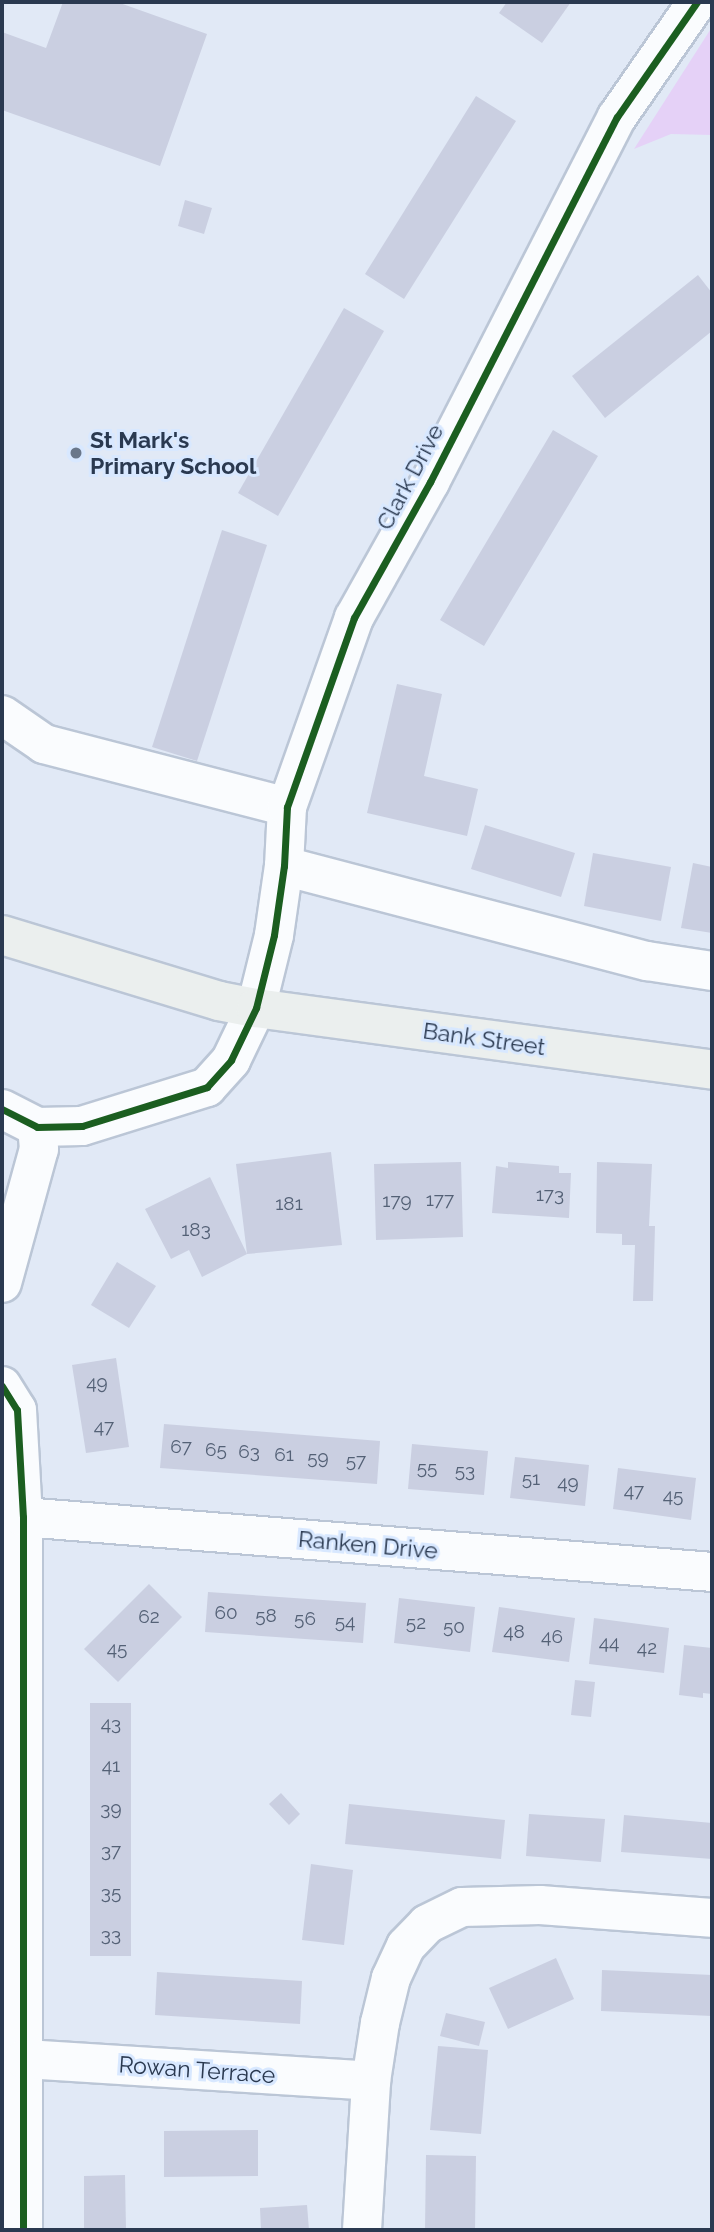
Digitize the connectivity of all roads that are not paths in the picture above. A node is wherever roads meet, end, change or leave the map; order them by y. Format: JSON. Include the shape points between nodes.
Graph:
{"nodes":[{"id":1,"x":697,"y":2,"type":"edge"},
{"id":2,"x":2,"y":715,"type":"edge"},
{"id":3,"x":287,"y":807,"type":"junction"},
{"id":4,"x":284,"y":866,"type":"junction"},
{"id":5,"x":2,"y":936,"type":"edge"},
{"id":6,"x":712,"y":971,"type":"edge"},
{"id":7,"x":256,"y":1008,"type":"junction"},
{"id":8,"x":712,"y":1070,"type":"edge"},
{"id":9,"x":2,"y":1109,"type":"edge"},
{"id":10,"x":37,"y":1127,"type":"junction"},
{"id":11,"x":2,"y":1283,"type":"edge"},
{"id":12,"x":2,"y":1386,"type":"edge"},
{"id":13,"x":23,"y":1517,"type":"junction"},
{"id":14,"x":712,"y":1572,"type":"edge"},
{"id":15,"x":712,"y":1919,"type":"edge"},
{"id":16,"x":24,"y":2059,"type":"junction"},
{"id":17,"x":371,"y":2081,"type":"junction"},
{"id":18,"x":23,"y":2230,"type":"edge"},
{"id":19,"x":362,"y":2230,"type":"edge"}],
"edges":[{"from":1,"to":3,"type":"street","name":"Clark Drive","via":[[617,117],[430,482],[354,618]]},
{"from":2,"to":3,"type":"street","via":[[44,744]]},
{"from":3,"to":4,"type":"street","name":"Clark Drive"},
{"from":4,"to":6,"type":"street","via":[[647,961]]},
{"from":4,"to":7,"type":"street","name":"Clark Drive","via":[[274,935]]},
{"from":5,"to":7,"type":"main road","name":"Bank Street"},
{"from":7,"to":8,"type":"main road","name":"Bank Street"},
{"from":7,"to":10,"type":"street","via":[[231,1060],[207,1087],[82,1126]]},
{"from":9,"to":10,"type":"street"},
{"from":10,"to":11,"type":"street","via":[[39,1149]]},
{"from":12,"to":13,"type":"street","via":[[17,1410]]},
{"from":13,"to":14,"type":"street","name":"Ranken Drive"},
{"from":13,"to":16,"type":"street"},
{"from":15,"to":17,"type":"street","via":[[540,1905],[462,1907],[427,1924],[406,1946],[391,1978]]},
{"from":16,"to":17,"type":"street","name":"Rowan Terrace"},
{"from":16,"to":18,"type":"street"},
{"from":17,"to":19,"type":"street"}]}
